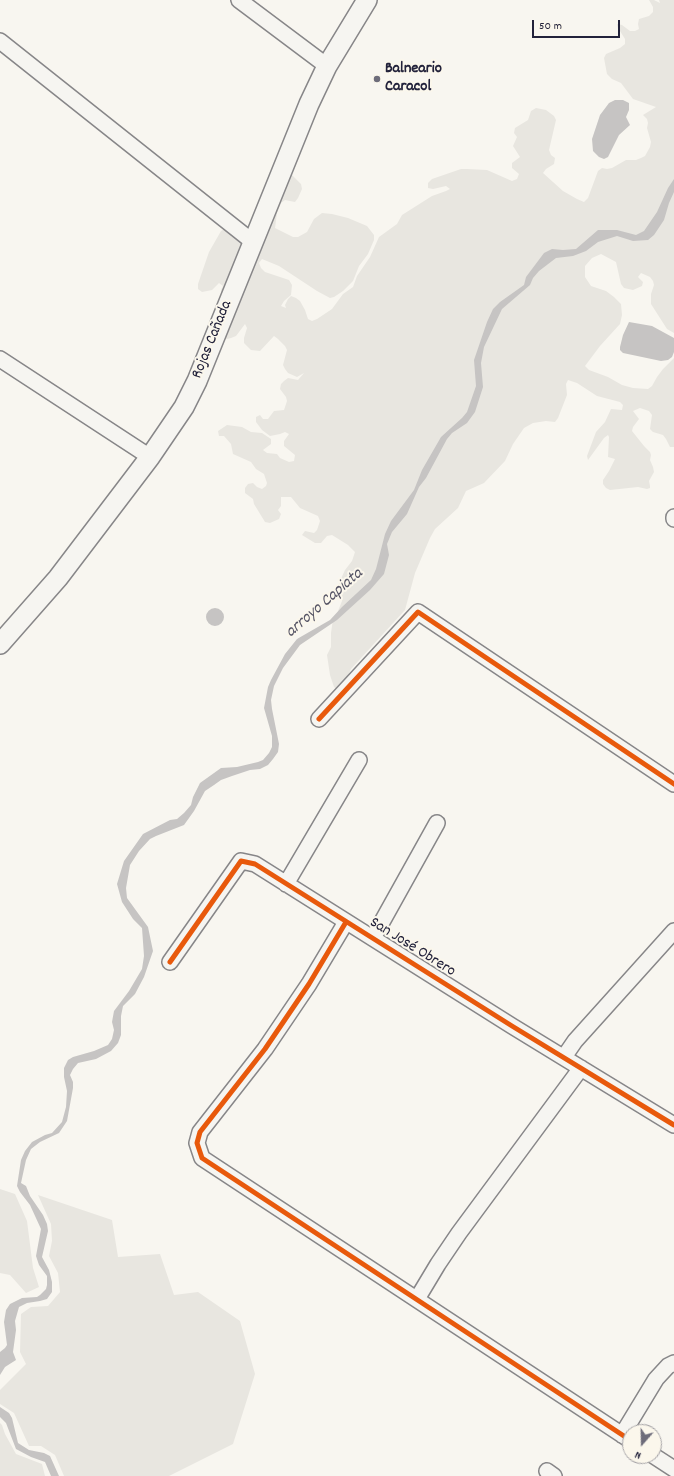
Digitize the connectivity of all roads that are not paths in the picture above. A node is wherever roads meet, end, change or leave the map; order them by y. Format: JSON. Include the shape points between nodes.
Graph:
{"nodes":[{"id":1,"x":239,"y":0,"type":"edge"},
{"id":2,"x":367,"y":0,"type":"edge"},
{"id":3,"x":0,"y":41,"type":"edge"},
{"id":4,"x":327,"y":66,"type":"junction"},
{"id":5,"x":253,"y":242,"type":"junction"},
{"id":6,"x":0,"y":359,"type":"edge"},
{"id":7,"x":150,"y":457,"type":"junction"},
{"id":8,"x":0,"y":644,"type":"edge"},
{"id":9,"x":319,"y":720,"type":"dead end"},
{"id":10,"x":359,"y":760,"type":"dead end"},
{"id":11,"x":674,"y":784,"type":"edge"},
{"id":12,"x":437,"y":823,"type":"dead end"},
{"id":13,"x":286,"y":884,"type":"junction"},
{"id":14,"x":346,"y":922,"type":"junction"},
{"id":15,"x":674,"y":931,"type":"edge"},
{"id":16,"x":373,"y":938,"type":"junction"},
{"id":17,"x":170,"y":962,"type":"dead end"},
{"id":18,"x":564,"y":1058,"type":"junction"},
{"id":19,"x":581,"y":1068,"type":"junction"},
{"id":20,"x":674,"y":1125,"type":"edge"},
{"id":21,"x":417,"y":1300,"type":"junction"},
{"id":22,"x":674,"y":1364,"type":"edge"},
{"id":23,"x":633,"y":1424,"type":"edge"},
{"id":24,"x":622,"y":1435,"type":"edge"},
{"id":25,"x":662,"y":1461,"type":"edge"},
{"id":26,"x":674,"y":1469,"type":"edge"}],
"edges":[{"from":1,"to":4,"type":"street"},
{"from":2,"to":4,"type":"main road","name":"Rojas Cañada"},
{"from":3,"to":5,"type":"street"},
{"from":4,"to":5,"type":"main road","name":"Rojas Cañada"},
{"from":5,"to":7,"type":"main road","name":"Rojas Cañada","via":[[194,387],[184,407]]},
{"from":6,"to":7,"type":"street"},
{"from":7,"to":8,"type":"main road","name":"Rojas Cañada","via":[[58,578]]},
{"from":9,"to":11,"type":"street","via":[[418,612]]},
{"from":10,"to":13,"type":"street"},
{"from":12,"to":16,"type":"street"},
{"from":13,"to":14,"type":"street","name":"San José Obrero"},
{"from":13,"to":17,"type":"street","name":"San José Obrero","via":[[255,864],[241,861]]},
{"from":14,"to":16,"type":"street","name":"San José Obrero"},
{"from":14,"to":21,"type":"street","via":[[270,1043],[200,1132],[197,1143],[202,1158]]},
{"from":15,"to":18,"type":"street","via":[[575,1041]]},
{"from":16,"to":18,"type":"street","name":"San José Obrero"},
{"from":18,"to":19,"type":"street","name":"San José Obrero"},
{"from":19,"to":20,"type":"street","name":"San José Obrero"},
{"from":19,"to":21,"type":"street","via":[[459,1233]]},
{"from":21,"to":24,"type":"street"},
{"from":22,"to":23,"type":"street","via":[[668,1366],[656,1379]]},
{"from":25,"to":26,"type":"street"}]}
